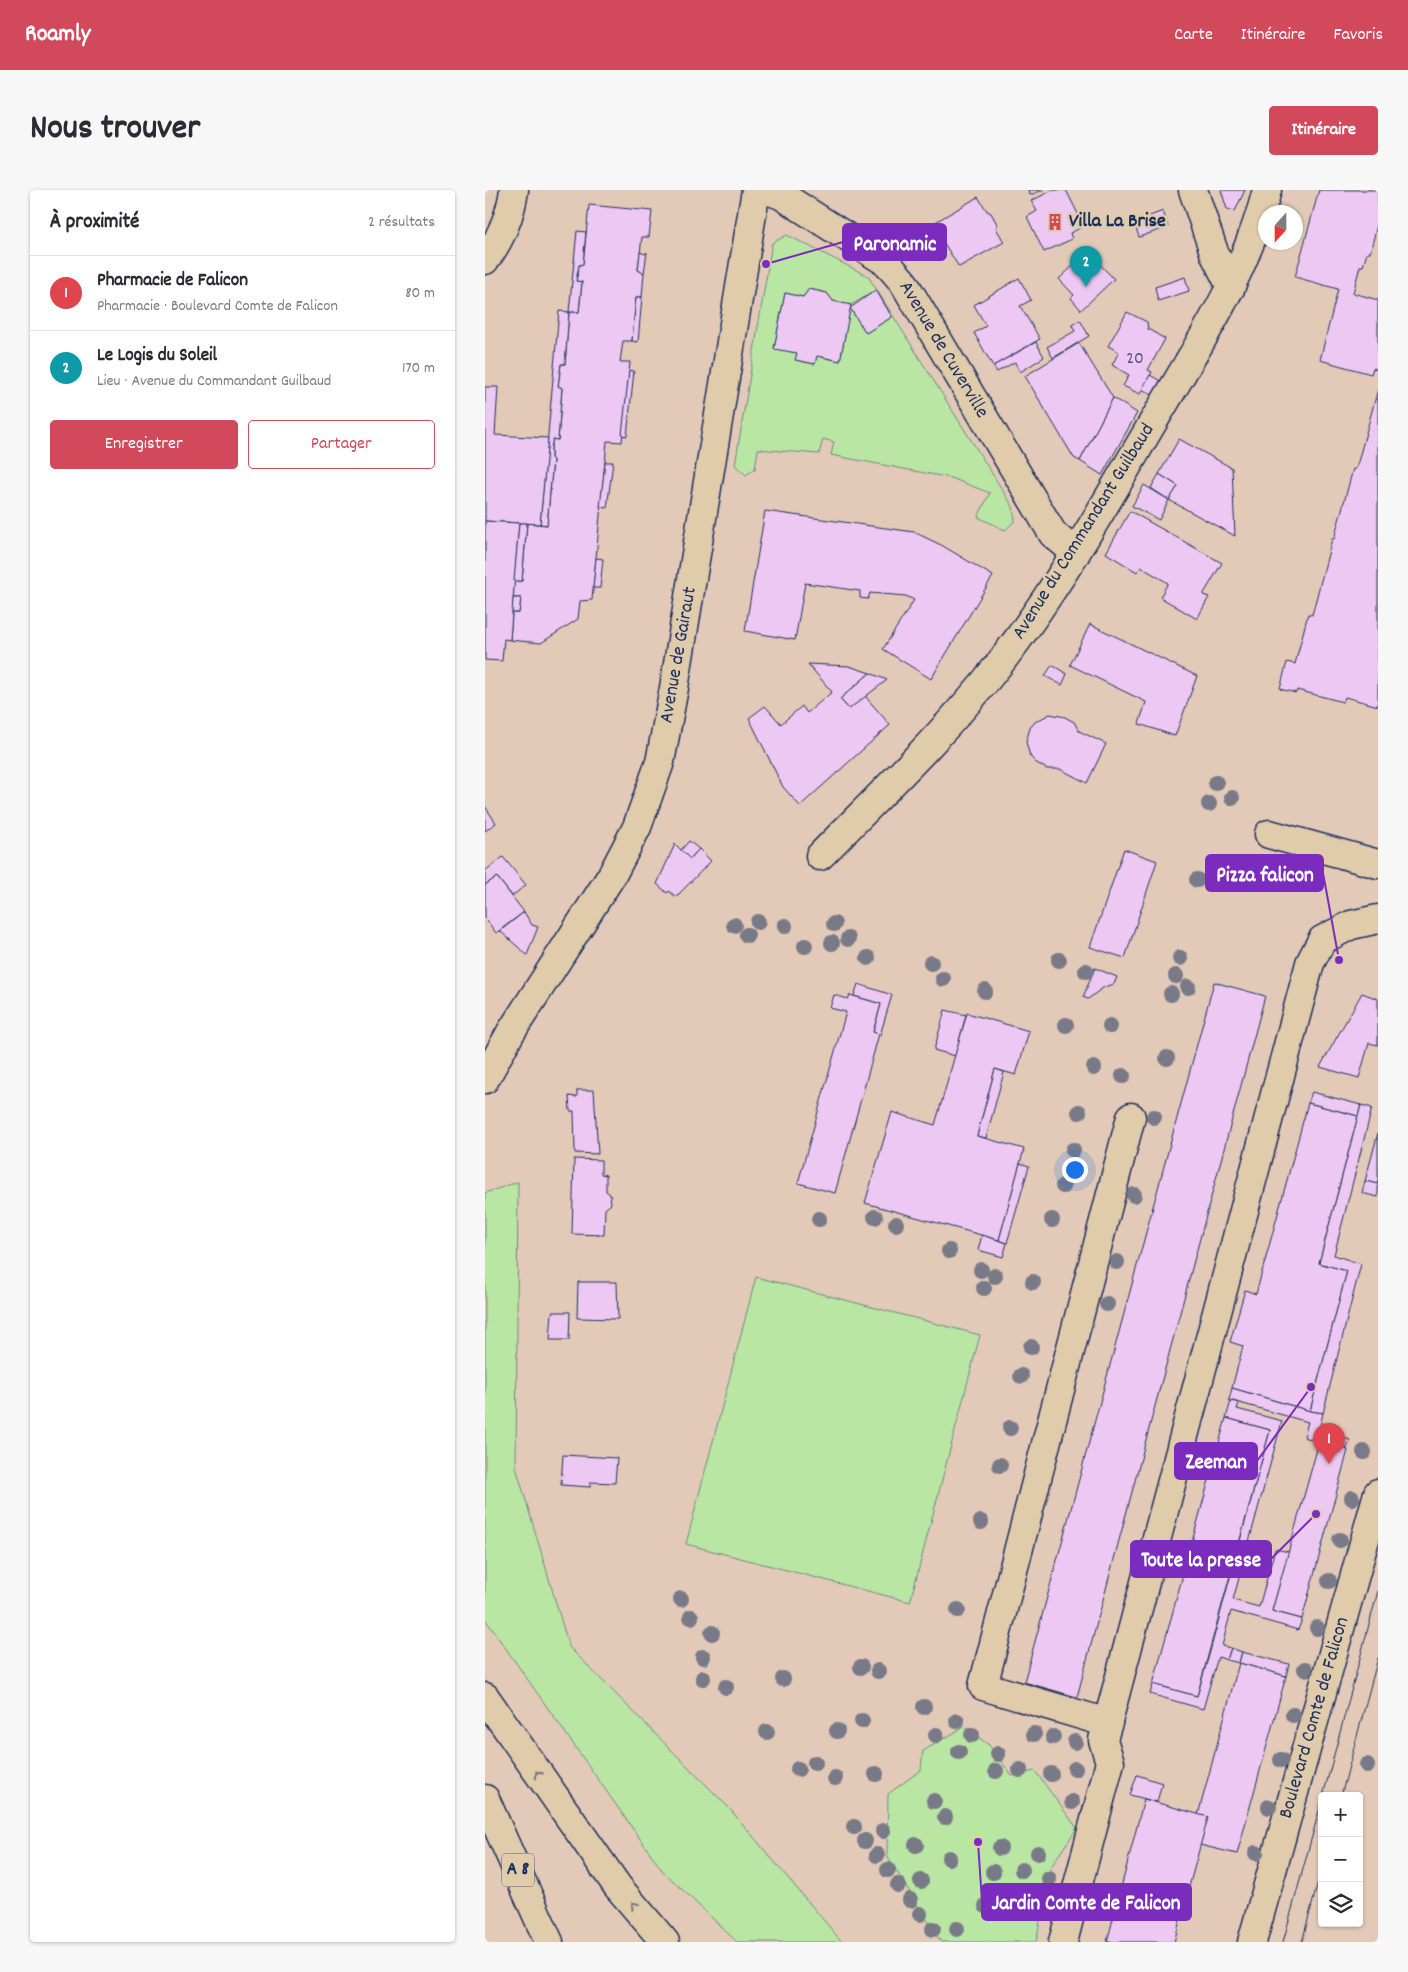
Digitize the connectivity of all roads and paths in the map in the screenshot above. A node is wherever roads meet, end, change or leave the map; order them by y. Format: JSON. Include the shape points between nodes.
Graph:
{"nodes":[{"id":1,"x":514,"y":190,"type":"edge"},
{"id":2,"x":756,"y":190,"type":"edge"},
{"id":3,"x":767,"y":190,"type":"edge"},
{"id":4,"x":1193,"y":190,"type":"edge"},
{"id":5,"x":1267,"y":190,"type":"edge"},
{"id":6,"x":485,"y":260,"type":"edge"},
{"id":7,"x":1231,"y":287,"type":"junction"},
{"id":8,"x":1076,"y":553,"type":"junction"},
{"id":9,"x":1269,"y":834,"type":"dead end"},
{"id":10,"x":820,"y":856,"type":"dead end"},
{"id":11,"x":1378,"y":864,"type":"edge"},
{"id":12,"x":1378,"y":919,"type":"edge"},
{"id":13,"x":485,"y":1079,"type":"edge"},
{"id":14,"x":1131,"y":1118,"type":"dead end"},
{"id":15,"x":1378,"y":1493,"type":"edge"},
{"id":16,"x":1378,"y":1551,"type":"edge"},
{"id":17,"x":1357,"y":1571,"type":"junction"},
{"id":18,"x":485,"y":1697,"type":"edge"},
{"id":19,"x":1108,"y":1722,"type":"junction"},
{"id":20,"x":485,"y":1799,"type":"edge"},
{"id":21,"x":549,"y":1942,"type":"edge"},
{"id":22,"x":665,"y":1942,"type":"edge"},
{"id":23,"x":1063,"y":1942,"type":"edge"},
{"id":24,"x":1252,"y":1942,"type":"edge"}],
"edges":[{"from":1,"to":6,"type":"main road","via":[[502,232]]},
{"from":2,"to":13,"type":"main road","name":"Avenue de Gairaut","via":[[660,762],[637,827],[612,875],[511,1032]]},
{"from":3,"to":8,"type":"main road","name":"Avenue de Cuverville","via":[[781,195],[886,262],[904,283],[1053,534]]},
{"from":4,"to":7,"type":"main road","via":[[1215,255]]},
{"from":5,"to":7,"type":"main road","name":"Avenue du Commandant Guilbaud","via":[[1260,217]]},
{"from":7,"to":8,"type":"main road","name":"Avenue du Commandant Guilbaud"},
{"from":8,"to":10,"type":"main road","name":"Avenue du Commandant Guilbaud","via":[[1000,664],[941,733]]},
{"from":9,"to":11,"type":"main road"},
{"from":12,"to":19,"type":"main road","via":[[1351,925],[1322,940],[1310,963]]},
{"from":14,"to":19,"type":"main road","via":[[983,1686]]},
{"from":15,"to":17,"type":"main road","name":"Boulevard Comte de Falicon"},
{"from":16,"to":17,"type":"main road"},
{"from":17,"to":24,"type":"main road","name":"Boulevard Comte de Falicon"},
{"from":22,"to":18,"type":"main road","one_way":true,"via":[[618,1887]]},
{"from":19,"to":23,"type":"main road","via":[[1103,1740],[1110,1762]]},
{"from":20,"to":21,"type":"main road","number":"A 8"}]}
